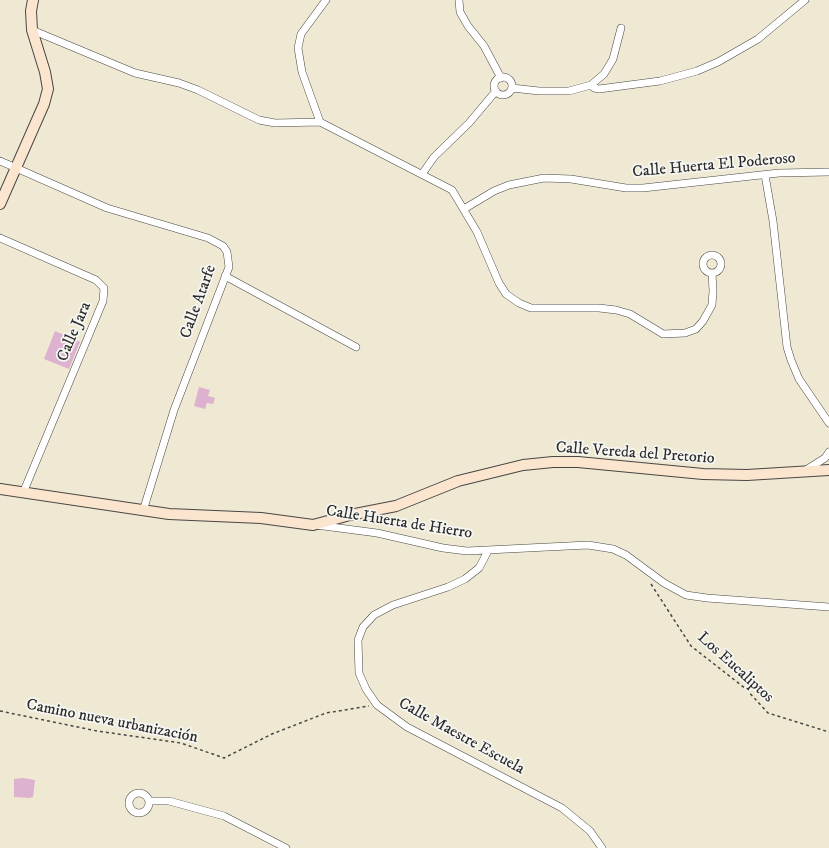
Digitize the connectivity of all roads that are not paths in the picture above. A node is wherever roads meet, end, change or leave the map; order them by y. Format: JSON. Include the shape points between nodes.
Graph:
{"nodes":[{"id":1,"x":33,"y":0,"type":"edge"},
{"id":2,"x":326,"y":0,"type":"edge"},
{"id":3,"x":459,"y":0,"type":"edge"},
{"id":4,"x":805,"y":0,"type":"edge"},
{"id":5,"x":620,"y":28,"type":"dead end"},
{"id":6,"x":32,"y":30,"type":"junction"},
{"id":7,"x":604,"y":74,"type":"junction"},
{"id":8,"x":501,"y":78,"type":"junction"},
{"id":9,"x":591,"y":85,"type":"junction"},
{"id":10,"x":614,"y":87,"type":"junction"},
{"id":11,"x":512,"y":88,"type":"junction"},
{"id":12,"x":496,"y":91,"type":"junction"},
{"id":13,"x":320,"y":122,"type":"junction"},
{"id":14,"x":0,"y":161,"type":"edge"},
{"id":15,"x":16,"y":167,"type":"junction"},
{"id":16,"x":829,"y":172,"type":"edge"},
{"id":17,"x":422,"y":174,"type":"junction"},
{"id":18,"x":765,"y":175,"type":"junction"},
{"id":19,"x":0,"y":204,"type":"edge"},
{"id":20,"x":464,"y":209,"type":"junction"},
{"id":21,"x":0,"y":238,"type":"edge"},
{"id":22,"x":712,"y":273,"type":"dead end"},
{"id":23,"x":225,"y":276,"type":"junction"},
{"id":24,"x":356,"y":347,"type":"dead end"},
{"id":25,"x":829,"y":423,"type":"edge"},
{"id":26,"x":827,"y":455,"type":"edge"},
{"id":27,"x":829,"y":466,"type":"edge"},
{"id":28,"x":829,"y":470,"type":"edge"},
{"id":29,"x":803,"y":472,"type":"junction"},
{"id":30,"x":0,"y":489,"type":"edge"},
{"id":31,"x":23,"y":493,"type":"junction"},
{"id":32,"x":143,"y":511,"type":"junction"},
{"id":33,"x":350,"y":515,"type":"junction"},
{"id":34,"x":313,"y":525,"type":"junction"},
{"id":35,"x":348,"y":530,"type":"junction"},
{"id":36,"x":488,"y":551,"type":"junction"},
{"id":37,"x":829,"y":607,"type":"edge"},
{"id":38,"x":149,"y":801,"type":"dead end"},
{"id":39,"x":286,"y":848,"type":"edge"},
{"id":40,"x":602,"y":848,"type":"edge"}],
"edges":[{"from":1,"to":6,"type":"street"},
{"from":2,"to":13,"type":"street","via":[[301,34],[298,48],[302,72]]},
{"from":3,"to":8,"type":"street","via":[[460,12],[484,46]]},
{"from":4,"to":10,"type":"street","via":[[758,38],[718,62],[678,77]]},
{"from":5,"to":7,"type":"street","via":[[613,59]]},
{"from":6,"to":13,"type":"street","via":[[135,73],[198,90],[259,120],[275,123]]},
{"from":6,"to":15,"type":"street","via":[[46,72],[48,89]]},
{"from":7,"to":9,"type":"street"},
{"from":7,"to":10,"type":"street"},
{"from":8,"to":11,"type":"street","via":[[508,79]]},
{"from":8,"to":12,"type":"street","via":[[495,85]]},
{"from":9,"to":10,"type":"street","via":[[599,89]]},
{"from":9,"to":11,"type":"street","via":[[569,91]]},
{"from":11,"to":12,"type":"street","via":[[505,95]]},
{"from":12,"to":17,"type":"street","via":[[469,123],[434,157]]},
{"from":13,"to":17,"type":"street"},
{"from":14,"to":15,"type":"street","name":"Calle Atarfe"},
{"from":15,"to":19,"type":"street"},
{"from":15,"to":23,"type":"street","name":"Calle Atarfe","via":[[107,208],[216,241],[229,259]]},
{"from":16,"to":18,"type":"street","name":"Calle Huerta El Poderoso"},
{"from":17,"to":20,"type":"street","via":[[452,190]]},
{"from":18,"to":20,"type":"street","name":"Calle Huerta El Poderoso","via":[[643,188],[544,178],[509,185]]},
{"from":18,"to":25,"type":"street","via":[[773,221],[787,347],[799,379]]},
{"from":20,"to":22,"type":"street","via":[[506,294],[531,308],[616,310],[630,314],[663,334],[685,333],[699,325],[712,305]]},
{"from":21,"to":31,"type":"street","name":"Calle Jara","via":[[96,280],[104,288],[103,301]]},
{"from":23,"to":24,"type":"street"},
{"from":23,"to":32,"type":"street","name":"Calle Atarfe","via":[[174,410]]},
{"from":26,"to":27,"type":"street"},
{"from":26,"to":29,"type":"street"},
{"from":28,"to":29,"type":"street","name":"Calle Vereda del Pretorio"},
{"from":29,"to":33,"type":"street","name":"Calle Vereda del Pretorio","via":[[703,474],[604,463],[554,462],[493,471],[458,481],[396,506]]},
{"from":30,"to":31,"type":"street","name":"Calle Huerta de Hierro"},
{"from":31,"to":32,"type":"street","name":"Calle Huerta de Hierro"},
{"from":32,"to":34,"type":"street","name":"Calle Huerta de Hierro","via":[[261,518]]},
{"from":33,"to":34,"type":"street","name":"Calle Vereda del Pretorio"},
{"from":33,"to":35,"type":"street","via":[[346,524]]},
{"from":34,"to":35,"type":"street","name":"Calle Huerta de Hierro"},
{"from":35,"to":36,"type":"street","name":"Calle Huerta de Hierro","via":[[376,533],[443,548]]},
{"from":36,"to":37,"type":"street","name":"Calle Huerta de Hierro","via":[[588,545],[613,549],[686,595]]},
{"from":36,"to":40,"type":"street","name":"Calle Maestre Escuela","via":[[479,568],[465,579],[393,605],[374,615],[363,627],[358,640],[359,673],[377,705],[406,727],[562,808],[590,830]]},
{"from":38,"to":39,"type":"street","via":[[169,801],[224,816]]}]}
